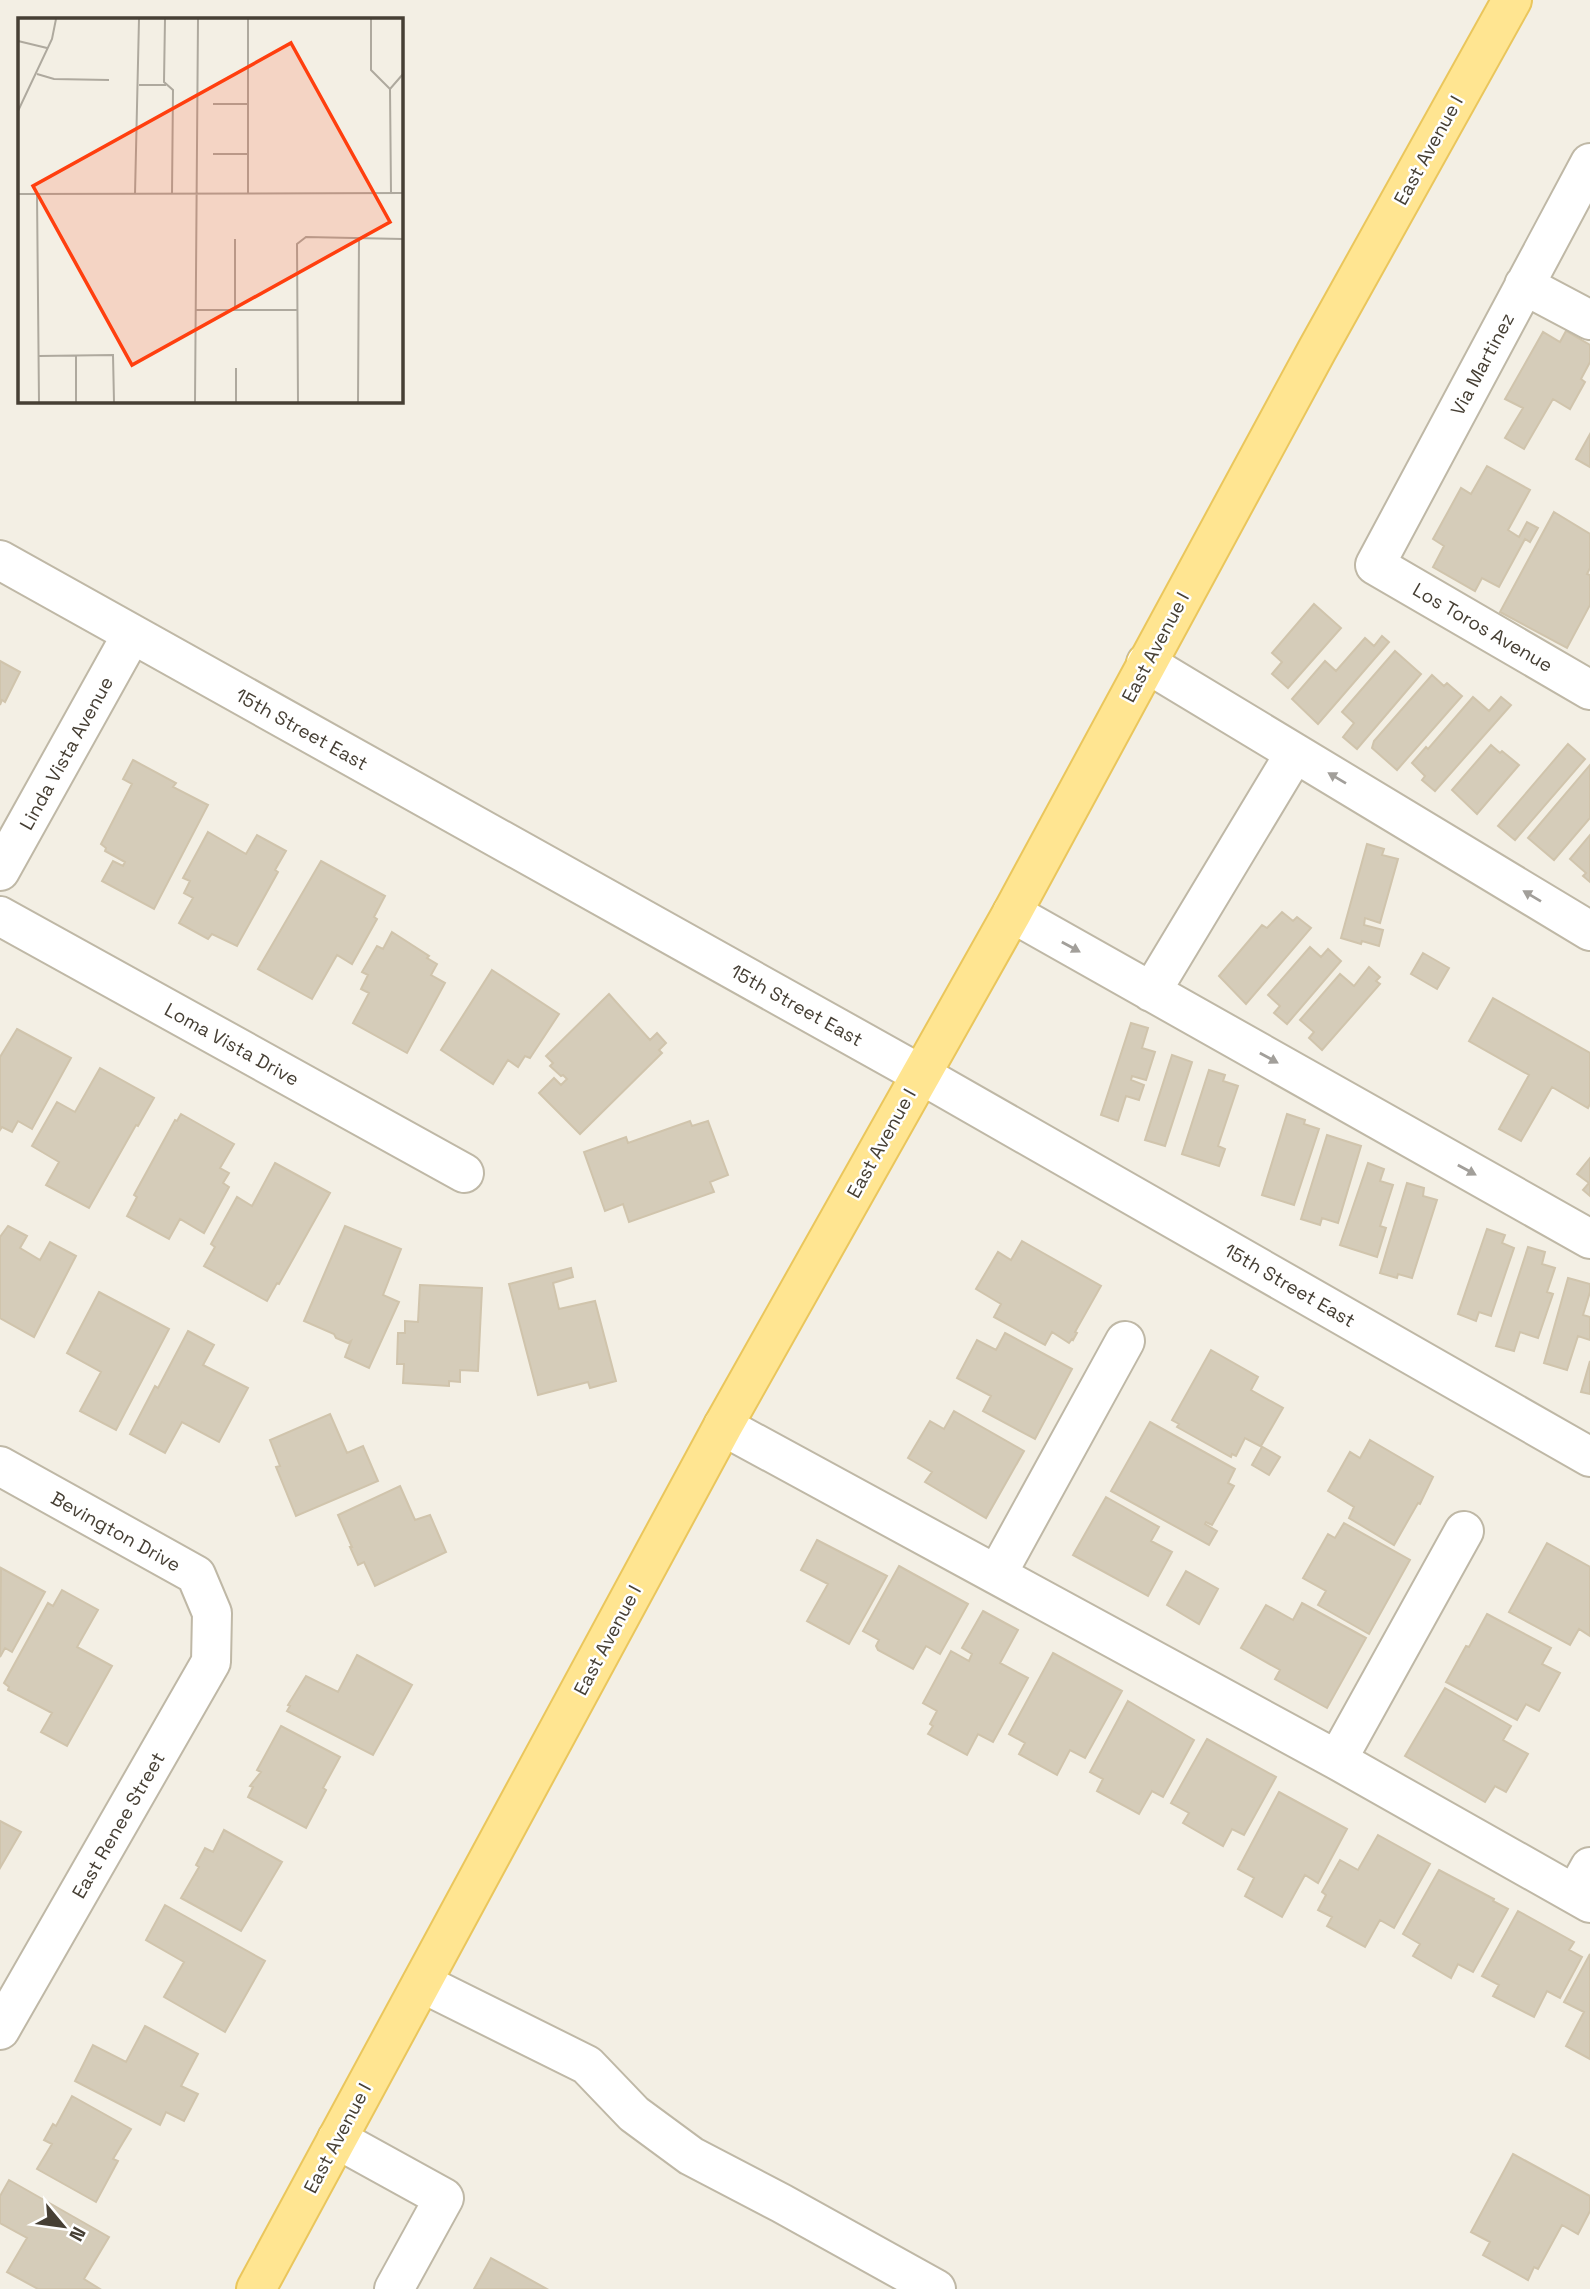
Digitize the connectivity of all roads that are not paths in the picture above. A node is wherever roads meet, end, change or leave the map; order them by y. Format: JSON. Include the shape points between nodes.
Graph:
{"nodes":[{"id":1,"x":1512,"y":0,"type":"edge"},
{"id":2,"x":1590,"y":163,"type":"edge"},
{"id":3,"x":1524,"y":285,"type":"junction"},
{"id":4,"x":1590,"y":320,"type":"edge"},
{"id":5,"x":0,"y":560,"type":"edge"},
{"id":6,"x":1375,"y":565,"type":"joint"},
{"id":7,"x":132,"y":634,"type":"junction"},
{"id":8,"x":1146,"y":663,"type":"junction"},
{"id":9,"x":1590,"y":690,"type":"edge"},
{"id":10,"x":1295,"y":753,"type":"junction"},
{"id":11,"x":0,"y":872,"type":"edge"},
{"id":12,"x":1012,"y":913,"type":"junction"},
{"id":13,"x":0,"y":916,"type":"edge"},
{"id":14,"x":1590,"y":931,"type":"edge"},
{"id":15,"x":1151,"y":992,"type":"junction"},
{"id":16,"x":920,"y":1074,"type":"junction"},
{"id":17,"x":464,"y":1173,"type":"dead end"},
{"id":18,"x":1590,"y":1239,"type":"edge"},
{"id":19,"x":1125,"y":1341,"type":"dead end"},
{"id":20,"x":723,"y":1426,"type":"junction"},
{"id":21,"x":1590,"y":1457,"type":"edge"},
{"id":22,"x":0,"y":1466,"type":"edge"},
{"id":23,"x":1464,"y":1531,"type":"dead end"},
{"id":24,"x":997,"y":1574,"type":"junction"},
{"id":25,"x":212,"y":1613,"type":"joint"},
{"id":26,"x":1337,"y":1759,"type":"junction"},
{"id":27,"x":1585,"y":1888,"type":"edge"},
{"id":28,"x":422,"y":1983,"type":"junction"},
{"id":29,"x":3,"y":2020,"type":"edge"},
{"id":30,"x":337,"y":2139,"type":"junction"},
{"id":31,"x":256,"y":2289,"type":"edge"},
{"id":32,"x":394,"y":2289,"type":"edge"},
{"id":33,"x":936,"y":2289,"type":"edge"}],
"edges":[{"from":1,"to":8,"type":"main road","name":"East Avenue I"},
{"from":2,"to":3,"type":"street","name":"Via Martinez"},
{"from":3,"to":4,"type":"street"},
{"from":3,"to":6,"type":"street","name":"Via Martinez"},
{"from":5,"to":7,"type":"street","name":"15th Street East"},
{"from":6,"to":9,"type":"street","name":"Los Toros Avenue"},
{"from":7,"to":11,"type":"street","name":"Linda Vista Avenue"},
{"from":7,"to":16,"type":"street","name":"15th Street East"},
{"from":8,"to":10,"type":"street"},
{"from":8,"to":12,"type":"main road","name":"East Avenue I"},
{"from":14,"to":10,"type":"street","one_way":true},
{"from":10,"to":15,"type":"street"},
{"from":12,"to":15,"type":"street","one_way":true},
{"from":12,"to":16,"type":"main road","name":"East Avenue I"},
{"from":13,"to":17,"type":"street","name":"Loma Vista Drive"},
{"from":15,"to":18,"type":"street","one_way":true},
{"from":16,"to":20,"type":"main road","name":"East Avenue I"},
{"from":16,"to":21,"type":"street","name":"15th Street East"},
{"from":19,"to":24,"type":"street"},
{"from":20,"to":24,"type":"street"},
{"from":20,"to":28,"type":"main road","name":"East Avenue I"},
{"from":22,"to":25,"type":"street","name":"Bevington Drive","via":[[196,1575]]},
{"from":23,"to":26,"type":"street"},
{"from":24,"to":26,"type":"street"},
{"from":25,"to":29,"type":"street","name":"East Renee Street","via":[[211,1662]]},
{"from":26,"to":27,"type":"street"},
{"from":28,"to":30,"type":"main road","name":"East Avenue I"},
{"from":28,"to":33,"type":"street","via":[[587,2065],[634,2114],[691,2156]]},
{"from":30,"to":31,"type":"main road","name":"East Avenue I"},
{"from":30,"to":32,"type":"street","via":[[444,2198]]}]}
